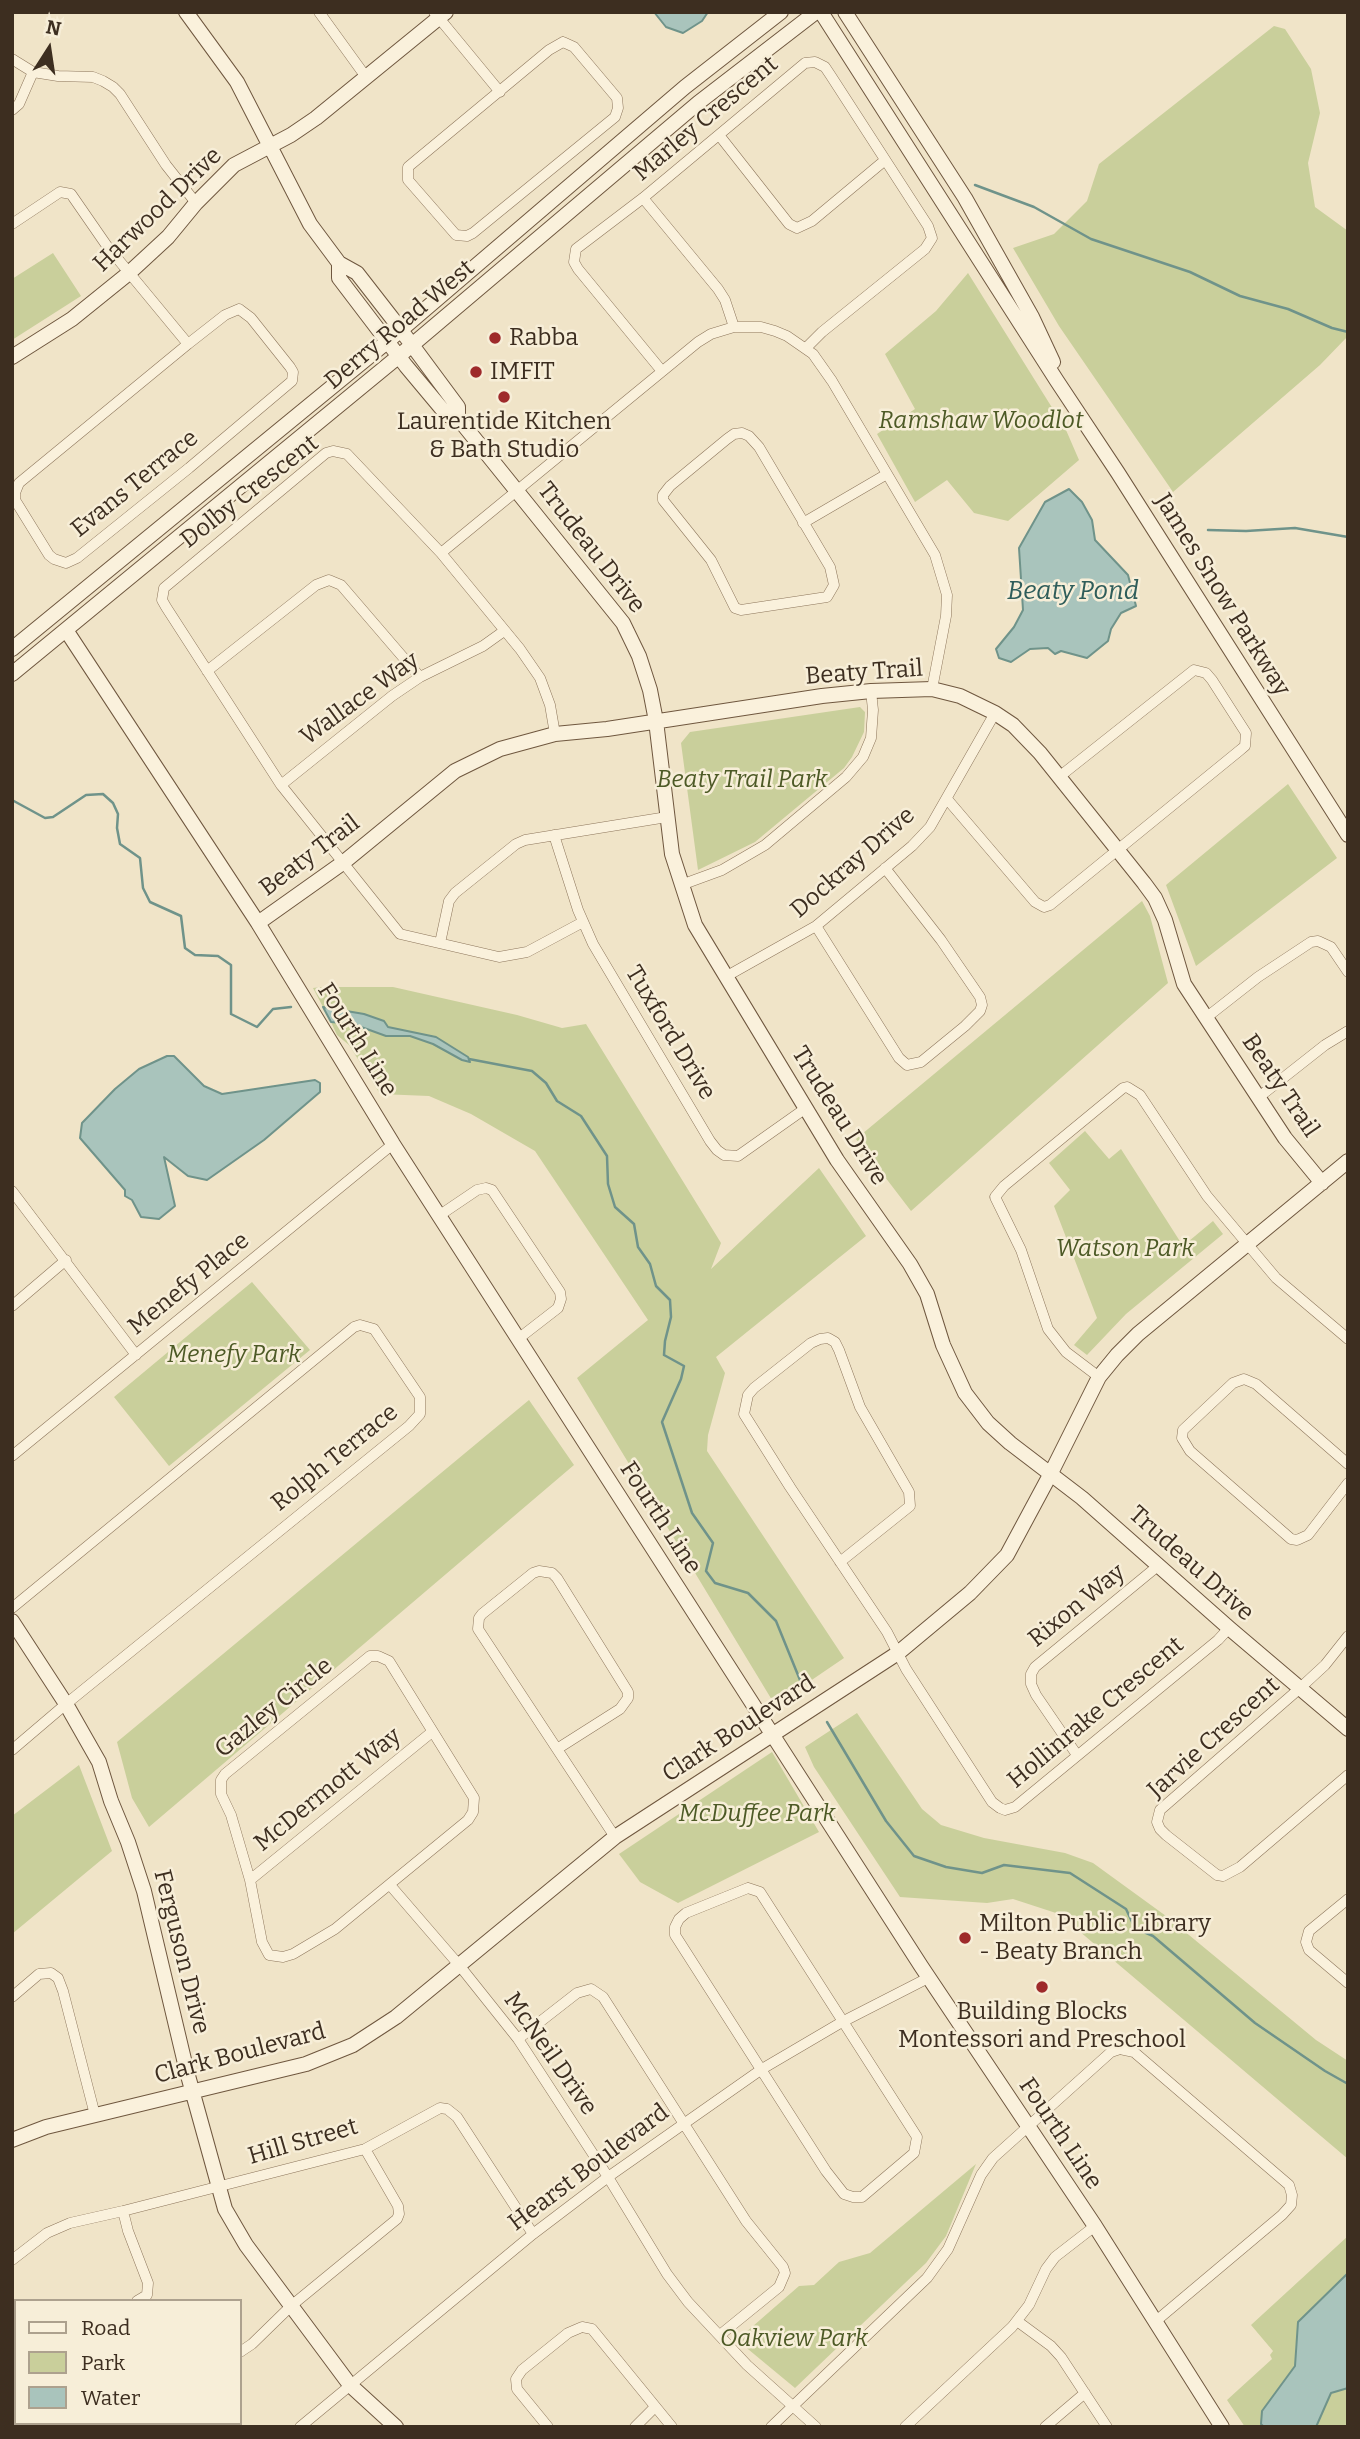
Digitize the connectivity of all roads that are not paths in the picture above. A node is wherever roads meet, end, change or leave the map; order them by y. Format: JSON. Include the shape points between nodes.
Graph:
{"nodes":[{"id":1,"x":186,"y":12,"type":"edge"},
{"id":2,"x":318,"y":12,"type":"edge"},
{"id":3,"x":781,"y":12,"type":"edge"},
{"id":4,"x":819,"y":12,"type":"edge"},
{"id":5,"x":845,"y":12,"type":"edge"},
{"id":6,"x":439,"y":14,"type":"edge"},
{"id":7,"x":12,"y":59,"type":"edge"},
{"id":8,"x":33,"y":72,"type":"junction"},
{"id":9,"x":366,"y":77,"type":"junction"},
{"id":10,"x":499,"y":92,"type":"junction"},
{"id":11,"x":12,"y":110,"type":"edge"},
{"id":12,"x":719,"y":135,"type":"junction"},
{"id":13,"x":269,"y":145,"type":"junction"},
{"id":14,"x":884,"y":161,"type":"junction"},
{"id":15,"x":643,"y":198,"type":"junction"},
{"id":16,"x":196,"y":202,"type":"junction"},
{"id":17,"x":12,"y":223,"type":"edge"},
{"id":18,"x":339,"y":263,"type":"junction"},
{"id":19,"x":129,"y":273,"type":"junction"},
{"id":20,"x":734,"y":327,"type":"junction"},
{"id":21,"x":401,"y":330,"type":"junction"},
{"id":22,"x":388,"y":341,"type":"junction"},
{"id":23,"x":188,"y":344,"type":"junction"},
{"id":24,"x":411,"y":345,"type":"junction"},
{"id":25,"x":806,"y":348,"type":"junction"},
{"id":26,"x":399,"y":356,"type":"junction"},
{"id":27,"x":12,"y":357,"type":"edge"},
{"id":28,"x":661,"y":370,"type":"junction"},
{"id":29,"x":1057,"y":381,"type":"junction"},
{"id":30,"x":458,"y":418,"type":"junction"},
{"id":31,"x":887,"y":474,"type":"junction"},
{"id":32,"x":517,"y":490,"type":"junction"},
{"id":33,"x":803,"y":523,"type":"junction"},
{"id":34,"x":441,"y":553,"type":"junction"},
{"id":35,"x":66,"y":630,"type":"junction"},
{"id":36,"x":504,"y":631,"type":"junction"},
{"id":37,"x":12,"y":649,"type":"edge"},
{"id":38,"x":207,"y":671,"type":"junction"},
{"id":39,"x":12,"y":674,"type":"edge"},
{"id":40,"x":420,"y":677,"type":"junction"},
{"id":41,"x":932,"y":689,"type":"junction"},
{"id":42,"x":870,"y":691,"type":"junction"},
{"id":43,"x":995,"y":713,"type":"junction"},
{"id":44,"x":656,"y":721,"type":"junction"},
{"id":45,"x":555,"y":734,"type":"junction"},
{"id":46,"x":1059,"y":777,"type":"junction"},
{"id":47,"x":281,"y":785,"type":"junction"},
{"id":48,"x":947,"y":799,"type":"junction"},
{"id":49,"x":667,"y":817,"type":"junction"},
{"id":50,"x":554,"y":835,"type":"junction"},
{"id":51,"x":1348,"y":835,"type":"edge"},
{"id":52,"x":1118,"y":851,"type":"junction"},
{"id":53,"x":344,"y":862,"type":"junction"},
{"id":54,"x":885,"y":868,"type":"junction"},
{"id":55,"x":681,"y":885,"type":"junction"},
{"id":56,"x":583,"y":922,"type":"junction"},
{"id":57,"x":258,"y":923,"type":"junction"},
{"id":58,"x":816,"y":926,"type":"junction"},
{"id":59,"x":440,"y":943,"type":"junction"},
{"id":60,"x":1348,"y":972,"type":"edge"},
{"id":61,"x":727,"y":976,"type":"junction"},
{"id":62,"x":1207,"y":1017,"type":"junction"},
{"id":63,"x":1348,"y":1031,"type":"edge"},
{"id":64,"x":1259,"y":1097,"type":"junction"},
{"id":65,"x":806,"y":1108,"type":"junction"},
{"id":66,"x":393,"y":1144,"type":"junction"},
{"id":67,"x":1348,"y":1161,"type":"edge"},
{"id":68,"x":1322,"y":1183,"type":"junction"},
{"id":69,"x":12,"y":1191,"type":"edge"},
{"id":70,"x":440,"y":1215,"type":"junction"},
{"id":71,"x":1247,"y":1244,"type":"junction"},
{"id":72,"x":66,"y":1260,"type":"junction"},
{"id":73,"x":12,"y":1306,"type":"edge"},
{"id":74,"x":518,"y":1339,"type":"junction"},
{"id":75,"x":1348,"y":1339,"type":"edge"},
{"id":76,"x":136,"y":1354,"type":"junction"},
{"id":77,"x":1099,"y":1377,"type":"junction"},
{"id":78,"x":12,"y":1457,"type":"edge"},
{"id":79,"x":1348,"y":1464,"type":"edge"},
{"id":80,"x":1050,"y":1475,"type":"junction"},
{"id":81,"x":1348,"y":1483,"type":"edge"},
{"id":82,"x":841,"y":1562,"type":"junction"},
{"id":83,"x":1159,"y":1566,"type":"junction"},
{"id":84,"x":12,"y":1608,"type":"edge"},
{"id":85,"x":12,"y":1621,"type":"edge"},
{"id":86,"x":1229,"y":1628,"type":"junction"},
{"id":87,"x":1348,"y":1636,"type":"edge"},
{"id":88,"x":898,"y":1653,"type":"junction"},
{"id":89,"x":1299,"y":1689,"type":"junction"},
{"id":90,"x":66,"y":1704,"type":"junction"},
{"id":91,"x":1348,"y":1729,"type":"edge"},
{"id":92,"x":432,"y":1732,"type":"junction"},
{"id":93,"x":772,"y":1734,"type":"junction"},
{"id":94,"x":557,"y":1749,"type":"junction"},
{"id":95,"x":12,"y":1750,"type":"edge"},
{"id":96,"x":1077,"y":1755,"type":"junction"},
{"id":97,"x":1348,"y":1775,"type":"edge"},
{"id":98,"x":615,"y":1837,"type":"junction"},
{"id":99,"x":250,"y":1880,"type":"junction"},
{"id":100,"x":390,"y":1885,"type":"junction"},
{"id":101,"x":1348,"y":1899,"type":"edge"},
{"id":102,"x":459,"y":1965,"type":"junction"},
{"id":103,"x":928,"y":1978,"type":"junction"},
{"id":104,"x":1348,"y":1983,"type":"edge"},
{"id":105,"x":12,"y":1997,"type":"edge"},
{"id":106,"x":842,"y":2022,"type":"junction"},
{"id":107,"x":518,"y":2039,"type":"junction"},
{"id":108,"x":762,"y":2069,"type":"junction"},
{"id":109,"x":192,"y":2091,"type":"junction"},
{"id":110,"x":95,"y":2115,"type":"junction"},
{"id":111,"x":683,"y":2123,"type":"junction"},
{"id":112,"x":1027,"y":2125,"type":"junction"},
{"id":113,"x":12,"y":2140,"type":"edge"},
{"id":114,"x":365,"y":2149,"type":"junction"},
{"id":115,"x":608,"y":2177,"type":"junction"},
{"id":116,"x":219,"y":2188,"type":"junction"},
{"id":117,"x":123,"y":2211,"type":"junction"},
{"id":118,"x":1095,"y":2226,"type":"junction"},
{"id":119,"x":533,"y":2234,"type":"junction"},
{"id":120,"x":12,"y":2260,"type":"edge"},
{"id":121,"x":140,"y":2299,"type":"edge"},
{"id":122,"x":291,"y":2306,"type":"junction"},
{"id":123,"x":1017,"y":2321,"type":"junction"},
{"id":124,"x":1157,"y":2321,"type":"junction"},
{"id":125,"x":720,"y":2335,"type":"junction"},
{"id":126,"x":242,"y":2351,"type":"edge"},
{"id":127,"x":351,"y":2385,"type":"junction"},
{"id":128,"x":1085,"y":2393,"type":"junction"},
{"id":129,"x":793,"y":2406,"type":"junction"},
{"id":130,"x":654,"y":2408,"type":"junction"},
{"id":131,"x":300,"y":2427,"type":"edge"},
{"id":132,"x":396,"y":2427,"type":"edge"},
{"id":133,"x":548,"y":2427,"type":"edge"},
{"id":134,"x":635,"y":2427,"type":"edge"},
{"id":135,"x":672,"y":2427,"type":"edge"},
{"id":136,"x":771,"y":2427,"type":"edge"},
{"id":137,"x":816,"y":2427,"type":"edge"},
{"id":138,"x":905,"y":2427,"type":"edge"},
{"id":139,"x":1045,"y":2427,"type":"edge"},
{"id":140,"x":1107,"y":2427,"type":"edge"},
{"id":141,"x":1223,"y":2427,"type":"edge"}],
"edges":[{"from":1,"to":13,"type":"street","name":"Trudeau Drive","via":[[237,82]]},
{"from":2,"to":9,"type":"street"},
{"from":3,"to":21,"type":"street","name":"Derry Road West","via":[[685,87]]},
{"from":4,"to":24,"type":"street","name":"Derry Road West","via":[[698,103]]},
{"from":4,"to":29,"type":"street","name":"James Snow Parkway"},
{"from":5,"to":29,"type":"street","name":"James Snow Parkway","via":[[965,198],[1032,317]]},
{"from":6,"to":9,"type":"street","name":"Harwood Drive"},
{"from":6,"to":10,"type":"street"},
{"from":7,"to":8,"type":"street"},
{"from":8,"to":11,"type":"street"},
{"from":8,"to":16,"type":"street","via":[[93,78],[113,87]]},
{"from":9,"to":13,"type":"street","name":"Harwood Drive","via":[[316,118]]},
{"from":10,"to":10,"type":"street","via":[[563,42],[574,47],[617,98],[618,112],[473,233],[456,235],[408,180],[407,171]]},
{"from":12,"to":14,"type":"street","via":[[789,224],[797,228],[812,221]]},
{"from":12,"to":14,"type":"street","name":"Marley Crescent","via":[[805,63],[815,62],[825,67]]},
{"from":12,"to":15,"type":"street","name":"Marley Crescent"},
{"from":13,"to":16,"type":"street","name":"Harwood Drive","via":[[234,165]]},
{"from":13,"to":18,"type":"street","name":"Trudeau Drive","via":[[310,224]]},
{"from":14,"to":25,"type":"street","name":"Marley Crescent","via":[[928,226],[929,246]]},
{"from":15,"to":20,"type":"street","via":[[718,289]]},
{"from":15,"to":28,"type":"street","name":"Marley Crescent","via":[[581,244],[574,262]]},
{"from":16,"to":19,"type":"street","name":"Harwood Drive","via":[[168,237]]},
{"from":17,"to":19,"type":"street","via":[[66,192]]},
{"from":18,"to":21,"type":"street","name":"Trudeau Drive","via":[[357,273]]},
{"from":18,"to":22,"type":"street","name":"Trudeau Drive","via":[[339,278]]},
{"from":19,"to":23,"type":"street"},
{"from":19,"to":27,"type":"street","name":"Harwood Drive","via":[[72,319]]},
{"from":20,"to":25,"type":"street","via":[[768,329]]},
{"from":20,"to":28,"type":"street","via":[[711,334]]},
{"from":21,"to":22,"type":"street","name":"Derry Road West"},
{"from":21,"to":24,"type":"street","name":"Trudeau Drive"},
{"from":22,"to":26,"type":"street","name":"Trudeau Drive"},
{"from":22,"to":37,"type":"street","name":"Derry Road West"},
{"from":23,"to":23,"type":"street","name":"Evans Terrace","via":[[225,315],[239,310],[251,318],[293,377],[78,558],[66,563],[54,559],[15,500],[19,482]]},
{"from":24,"to":26,"type":"street","name":"Derry Road West"},
{"from":24,"to":30,"type":"street","name":"Trudeau Drive","via":[[458,407]]},
{"from":25,"to":31,"type":"street","via":[[832,381]]},
{"from":26,"to":30,"type":"street","name":"Trudeau Drive","via":[[447,415]]},
{"from":26,"to":35,"type":"street","name":"Derry Road West"},
{"from":28,"to":32,"type":"street"},
{"from":29,"to":51,"type":"street","name":"James Snow Parkway"},
{"from":30,"to":32,"type":"street","name":"Trudeau Drive"},
{"from":31,"to":33,"type":"street"},
{"from":31,"to":41,"type":"street","via":[[935,555],[945,582],[946,617]]},
{"from":32,"to":34,"type":"street"},
{"from":32,"to":44,"type":"street","name":"Trudeau Drive","via":[[623,623],[639,656]]},
{"from":33,"to":33,"type":"street","via":[[830,567],[835,580],[831,593],[741,610],[731,604],[711,560],[663,495],[727,439],[742,433],[754,441]]},
{"from":34,"to":36,"type":"street","name":"Dolby Crescent"},
{"from":34,"to":38,"type":"street","name":"Dolby Crescent","via":[[347,454],[326,453],[164,588],[163,603]]},
{"from":35,"to":39,"type":"street","name":"Derry Road West"},
{"from":35,"to":57,"type":"street","name":"Fourth Line"},
{"from":36,"to":40,"type":"street","name":"Wallace Way"},
{"from":36,"to":45,"type":"street","name":"Dolby Crescent","via":[[540,678]]},
{"from":38,"to":40,"type":"street","via":[[316,585],[330,580],[341,585]]},
{"from":38,"to":47,"type":"street","name":"Dolby Crescent"},
{"from":40,"to":47,"type":"street","name":"Wallace Way"},
{"from":41,"to":42,"type":"street","name":"Beaty Trail"},
{"from":41,"to":43,"type":"street","name":"Beaty Trail"},
{"from":42,"to":44,"type":"street","name":"Beaty Trail"},
{"from":42,"to":55,"type":"street","via":[[871,738],[863,757],[846,777],[765,845],[722,870]]},
{"from":43,"to":46,"type":"street","name":"Beaty Trail","via":[[1026,738]]},
{"from":43,"to":48,"type":"street","name":"Dockray Drive"},
{"from":44,"to":45,"type":"street","name":"Beaty Trail"},
{"from":44,"to":49,"type":"street","name":"Trudeau Drive"},
{"from":45,"to":53,"type":"street","name":"Beaty Trail","via":[[500,749],[455,771]]},
{"from":46,"to":52,"type":"street","name":"Beaty Trail"},
{"from":46,"to":52,"type":"street","via":[[1187,673],[1200,670],[1212,680],[1246,733],[1244,746]]},
{"from":47,"to":53,"type":"street","name":"Dolby Crescent"},
{"from":48,"to":52,"type":"street","via":[[1038,905],[1050,905]]},
{"from":48,"to":54,"type":"street","name":"Dockray Drive","via":[[930,827]]},
{"from":49,"to":50,"type":"street"},
{"from":49,"to":55,"type":"street","name":"Trudeau Drive"},
{"from":50,"to":56,"type":"street","name":"Tuxford Drive"},
{"from":50,"to":59,"type":"street","via":[[516,844],[455,893]]},
{"from":52,"to":62,"type":"street","name":"Beaty Trail","via":[[1155,898],[1184,984]]},
{"from":53,"to":57,"type":"street","name":"Beaty Trail"},
{"from":53,"to":59,"type":"street","name":"Dolby Crescent","via":[[400,934]]},
{"from":54,"to":58,"type":"street","name":"Dockray Drive"},
{"from":54,"to":58,"type":"street","via":[[980,997],[980,1011],[965,1026],[921,1062],[907,1065]]},
{"from":55,"to":61,"type":"street","name":"Trudeau Drive","via":[[695,925]]},
{"from":56,"to":59,"type":"street","name":"Dolby Crescent","via":[[513,956]]},
{"from":56,"to":65,"type":"street","name":"Tuxford Drive","via":[[717,1150],[738,1156]]},
{"from":57,"to":66,"type":"street","name":"Fourth Line"},
{"from":58,"to":61,"type":"street","name":"Dockray Drive"},
{"from":60,"to":62,"type":"street","via":[[1331,947],[1318,940],[1311,942]]},
{"from":61,"to":65,"type":"street","name":"Trudeau Drive"},
{"from":62,"to":64,"type":"street","name":"Beaty Trail"},
{"from":63,"to":64,"type":"street"},
{"from":64,"to":68,"type":"street","name":"Beaty Trail"},
{"from":65,"to":80,"type":"street","name":"Trudeau Drive","via":[[927,1294],[965,1394],[988,1423]]},
{"from":66,"to":70,"type":"street","name":"Fourth Line"},
{"from":66,"to":76,"type":"street","name":"Menefy Place"},
{"from":67,"to":68,"type":"street","name":"Clark Boulevard"},
{"from":68,"to":71,"type":"street","name":"Clark Boulevard"},
{"from":69,"to":72,"type":"street"},
{"from":70,"to":74,"type":"street","name":"Fourth Line"},
{"from":70,"to":74,"type":"street","via":[[477,1190],[492,1190],[558,1289],[558,1308]]},
{"from":71,"to":75,"type":"street","via":[[1276,1278]]},
{"from":71,"to":77,"type":"street","name":"Clark Boulevard","via":[[1138,1334]]},
{"from":71,"to":77,"type":"street","via":[[1207,1196],[1140,1095],[1127,1087],[1004,1185],[996,1193],[997,1203],[1021,1250],[1048,1329],[1066,1352]]},
{"from":72,"to":73,"type":"street"},
{"from":72,"to":76,"type":"street"},
{"from":74,"to":93,"type":"street","name":"Fourth Line"},
{"from":76,"to":78,"type":"street","name":"Menefy Place"},
{"from":77,"to":80,"type":"street","name":"Clark Boulevard"},
{"from":79,"to":81,"type":"street","via":[[1256,1384],[1244,1379],[1233,1383],[1183,1430],[1190,1451],[1291,1539],[1308,1535]]},
{"from":80,"to":83,"type":"street","name":"Trudeau Drive"},
{"from":80,"to":88,"type":"street","name":"Clark Boulevard","via":[[996,1569]]},
{"from":82,"to":82,"type":"street","via":[[910,1506],[909,1492],[860,1408],[835,1342],[828,1338],[811,1343],[754,1388],[744,1414]]},
{"from":82,"to":88,"type":"street"},
{"from":83,"to":86,"type":"street","name":"Trudeau Drive"},
{"from":83,"to":96,"type":"street","name":"Rixon Way","via":[[1031,1674],[1036,1695]]},
{"from":84,"to":90,"type":"street","name":"Rolph Terrace","via":[[354,1327],[374,1329],[419,1397],[420,1414],[409,1426]]},
{"from":85,"to":90,"type":"street","name":"Ferguson Drive"},
{"from":86,"to":89,"type":"street","name":"Trudeau Drive"},
{"from":86,"to":96,"type":"street","name":"Hollinrake Crescent"},
{"from":87,"to":89,"type":"street"},
{"from":88,"to":93,"type":"street","name":"Clark Boulevard"},
{"from":88,"to":96,"type":"street","name":"Hollinrake Crescent","via":[[1000,1808],[1015,1807]]},
{"from":89,"to":91,"type":"street","name":"Trudeau Drive"},
{"from":89,"to":97,"type":"street","name":"Jarvie Crescent","via":[[1160,1810],[1160,1829],[1223,1877]]},
{"from":90,"to":95,"type":"street"},
{"from":90,"to":109,"type":"street","name":"Ferguson Drive","via":[[99,1762],[136,1867]]},
{"from":92,"to":99,"type":"street","name":"McDermott Way"},
{"from":92,"to":99,"type":"street","name":"Gazley Circle","via":[[389,1661],[370,1656],[225,1773],[221,1794]]},
{"from":92,"to":100,"type":"street","name":"Gazley Circle","via":[[474,1798],[473,1812]]},
{"from":93,"to":98,"type":"street","name":"Clark Boulevard"},
{"from":93,"to":103,"type":"street","name":"Fourth Line"},
{"from":94,"to":94,"type":"street","via":[[620,1709],[628,1692],[557,1578],[539,1571],[482,1614],[477,1624]]},
{"from":94,"to":98,"type":"street"},
{"from":98,"to":102,"type":"street","name":"Clark Boulevard"},
{"from":99,"to":100,"type":"street","name":"Gazley Circle","via":[[262,1942],[269,1955],[283,1957],[335,1929]]},
{"from":100,"to":102,"type":"street"},
{"from":101,"to":104,"type":"street","via":[[1309,1931],[1306,1942],[1309,1950]]},
{"from":102,"to":107,"type":"street","name":"McNeil Drive"},
{"from":102,"to":109,"type":"street","name":"Clark Boulevard","via":[[354,2045],[306,2063]]},
{"from":103,"to":106,"type":"street","name":"Hearst Boulevard"},
{"from":103,"to":112,"type":"street","name":"Fourth Line"},
{"from":105,"to":110,"type":"street","via":[[45,1972],[58,1978]]},
{"from":106,"to":108,"type":"street","name":"Hearst Boulevard"},
{"from":106,"to":108,"type":"street","via":[[917,2137],[914,2153],[862,2197],[844,2193],[838,2186]]},
{"from":106,"to":108,"type":"street","via":[[757,1890],[748,1888],[686,1913],[675,1927],[676,1935]]},
{"from":107,"to":111,"type":"street","via":[[577,1993],[591,1989],[598,1993]]},
{"from":107,"to":115,"type":"street","name":"McNeil Drive"},
{"from":108,"to":111,"type":"street","name":"Hearst Boulevard"},
{"from":109,"to":110,"type":"street","name":"Clark Boulevard"},
{"from":109,"to":116,"type":"street","name":"Ferguson Drive"},
{"from":110,"to":113,"type":"street","name":"Clark Boulevard"},
{"from":111,"to":115,"type":"street","name":"Hearst Boulevard"},
{"from":111,"to":125,"type":"street","via":[[785,2273],[779,2287]]},
{"from":112,"to":118,"type":"street","name":"Fourth Line"},
{"from":112,"to":124,"type":"street","via":[[1111,2052],[1126,2049],[1289,2185],[1293,2200],[1282,2215]]},
{"from":112,"to":129,"type":"street","via":[[981,2175],[948,2249],[927,2278]]},
{"from":114,"to":116,"type":"street","name":"Hill Street"},
{"from":114,"to":119,"type":"street","name":"Hill Street","via":[[440,2108],[447,2109],[457,2117]]},
{"from":114,"to":122,"type":"street","via":[[398,2206],[397,2219]]},
{"from":115,"to":119,"type":"street","name":"Hearst Boulevard"},
{"from":115,"to":125,"type":"street","name":"McNeil Drive","via":[[667,2274]]},
{"from":116,"to":117,"type":"street","name":"Hill Street"},
{"from":116,"to":122,"type":"street","name":"Ferguson Drive","via":[[237,2231]]},
{"from":117,"to":120,"type":"street","name":"Hill Street","via":[[70,2222]]},
{"from":117,"to":121,"type":"street","via":[[148,2283],[146,2295]]},
{"from":118,"to":123,"type":"street","via":[[1055,2258]]},
{"from":118,"to":124,"type":"street","name":"Fourth Line"},
{"from":119,"to":127,"type":"street","name":"Hearst Boulevard"},
{"from":122,"to":126,"type":"street"},
{"from":122,"to":127,"type":"street","name":"Ferguson Drive"},
{"from":123,"to":128,"type":"street","via":[[1056,2351]]},
{"from":123,"to":138,"type":"street"},
{"from":124,"to":141,"type":"street","name":"Fourth Line"},
{"from":125,"to":129,"type":"street","name":"McNeil Drive"},
{"from":127,"to":131,"type":"street","name":"Hearst Boulevard"},
{"from":127,"to":132,"type":"street","name":"Ferguson Drive"},
{"from":128,"to":139,"type":"street"},
{"from":128,"to":140,"type":"street"},
{"from":129,"to":136,"type":"street"},
{"from":129,"to":137,"type":"street","name":"McNeil Drive"},
{"from":130,"to":133,"type":"street","via":[[592,2329],[582,2327],[568,2333],[516,2379],[517,2389]]},
{"from":130,"to":134,"type":"street"},
{"from":130,"to":135,"type":"street"}]}
